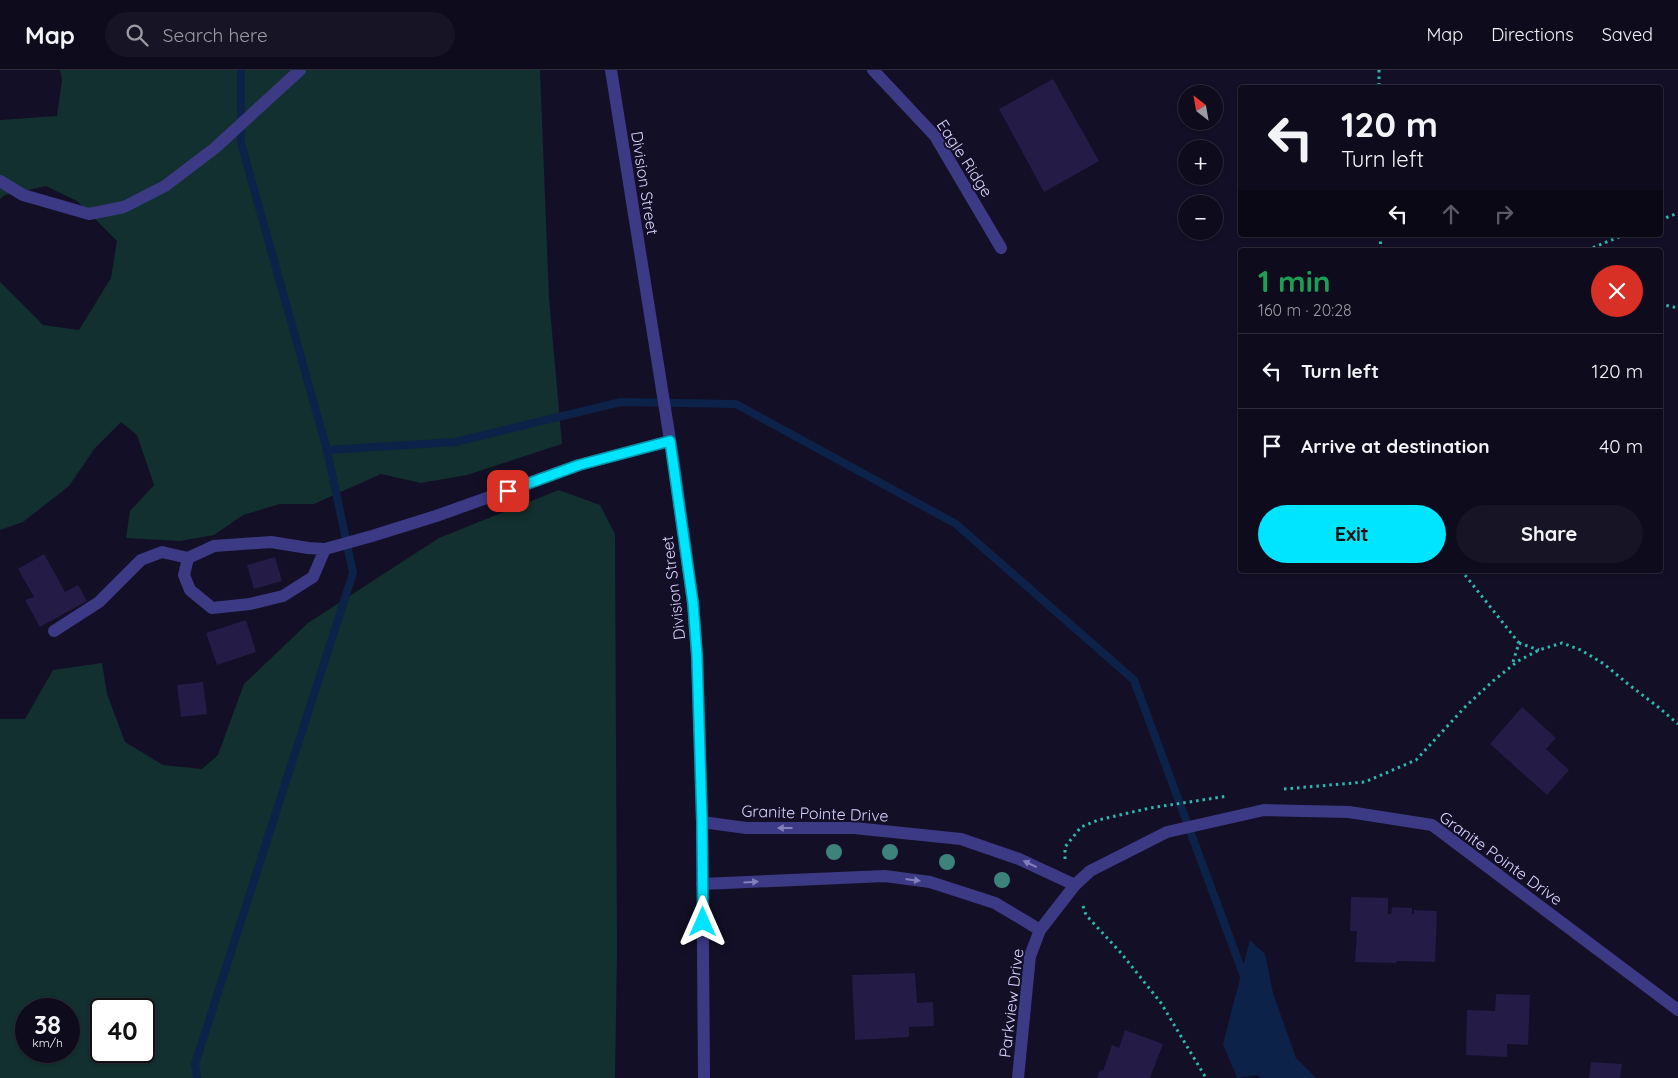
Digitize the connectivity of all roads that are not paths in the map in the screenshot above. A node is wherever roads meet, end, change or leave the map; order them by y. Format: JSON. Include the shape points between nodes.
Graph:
{"nodes":[{"id":1,"x":300,"y":70,"type":"edge"},
{"id":2,"x":611,"y":70,"type":"edge"},
{"id":3,"x":873,"y":70,"type":"edge"},
{"id":4,"x":0,"y":181,"type":"edge"},
{"id":5,"x":1002,"y":248,"type":"dead end"},
{"id":6,"x":670,"y":441,"type":"junction"},
{"id":7,"x":325,"y":549,"type":"junction"},
{"id":8,"x":188,"y":558,"type":"junction"},
{"id":9,"x":54,"y":631,"type":"dead end"},
{"id":10,"x":702,"y":822,"type":"junction"},
{"id":11,"x":702,"y":884,"type":"junction"},
{"id":12,"x":1075,"y":885,"type":"junction"},
{"id":13,"x":1040,"y":930,"type":"junction"},
{"id":14,"x":1678,"y":1010,"type":"edge"},
{"id":15,"x":704,"y":1078,"type":"edge"},
{"id":16,"x":1018,"y":1078,"type":"edge"}],
"edges":[{"from":1,"to":4,"type":"street","via":[[215,148],[165,186],[124,206],[89,214],[23,196]]},
{"from":2,"to":6,"type":"street","name":"Division Street"},
{"from":3,"to":5,"type":"street","name":"Eagle Ridge","via":[[935,136]]},
{"from":6,"to":7,"type":"street","via":[[579,465],[436,516]]},
{"from":6,"to":10,"type":"street","name":"Division Street","via":[[693,603]]},
{"from":7,"to":8,"type":"street","via":[[271,542],[214,546]]},
{"from":7,"to":8,"type":"street","via":[[313,577],[282,596],[212,608],[190,590],[184,575]]},
{"from":8,"to":9,"type":"street","via":[[162,552],[141,560],[99,602]]},
{"from":10,"to":11,"type":"street","name":"Division Street"},
{"from":12,"to":10,"type":"street","name":"Granite Pointe Drive","one_way":true,"via":[[1019,859],[961,840],[854,828],[746,828]]},
{"from":11,"to":13,"type":"street","one_way":true,"via":[[885,876],[930,882],[995,903]]},
{"from":11,"to":15,"type":"street","name":"Division Street"},
{"from":12,"to":13,"type":"street","name":"Parkview Drive"},
{"from":12,"to":14,"type":"street","name":"Granite Pointe Drive","via":[[1090,872],[1167,832],[1264,810],[1348,812],[1432,825]]},
{"from":13,"to":16,"type":"street","name":"Parkview Drive","via":[[1030,956]]}]}
